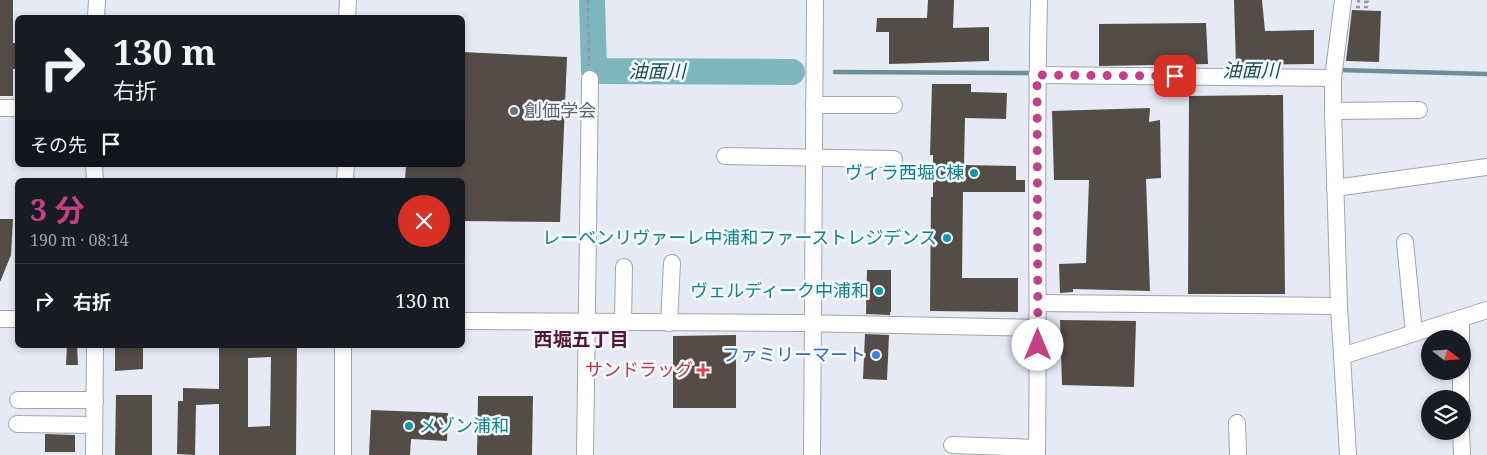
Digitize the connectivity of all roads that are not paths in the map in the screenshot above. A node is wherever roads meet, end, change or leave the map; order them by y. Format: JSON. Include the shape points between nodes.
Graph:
{"nodes":[{"id":1,"x":97,"y":0,"type":"edge"},
{"id":2,"x":348,"y":0,"type":"edge"},
{"id":3,"x":815,"y":0,"type":"edge"},
{"id":4,"x":1039,"y":0,"type":"edge"},
{"id":5,"x":1349,"y":2,"type":"edge"},
{"id":6,"x":96,"y":15,"type":"edge"},
{"id":7,"x":347,"y":15,"type":"edge"},
{"id":8,"x":1334,"y":73,"type":"junction"},
{"id":9,"x":1037,"y":74,"type":"junction"},
{"id":10,"x":590,"y":79,"type":"road end"},
{"id":11,"x":814,"y":105,"type":"junction"},
{"id":12,"x":894,"y":105,"type":"dead end"},
{"id":13,"x":0,"y":108,"type":"edge"},
{"id":14,"x":15,"y":108,"type":"edge"},
{"id":15,"x":1419,"y":110,"type":"dead end"},
{"id":16,"x":1333,"y":111,"type":"junction"},
{"id":17,"x":725,"y":156,"type":"dead end"},
{"id":18,"x":814,"y":158,"type":"junction"},
{"id":19,"x":894,"y":159,"type":"dead end"},
{"id":20,"x":1487,"y":167,"type":"edge"},
{"id":21,"x":1335,"y":188,"type":"junction"},
{"id":22,"x":1406,"y":242,"type":"dead end"},
{"id":23,"x":672,"y":263,"type":"dead end"},
{"id":24,"x":624,"y":266,"type":"dead end"},
{"id":25,"x":1038,"y":303,"type":"junction"},
{"id":26,"x":1339,"y":306,"type":"junction"},
{"id":27,"x":1487,"y":310,"type":"edge"},
{"id":28,"x":0,"y":319,"type":"edge"},
{"id":29,"x":15,"y":319,"type":"edge"},
{"id":30,"x":1461,"y":319,"type":"junction"},
{"id":31,"x":465,"y":321,"type":"edge"},
{"id":32,"x":586,"y":322,"type":"junction"},
{"id":33,"x":623,"y":323,"type":"junction"},
{"id":34,"x":670,"y":323,"type":"junction"},
{"id":35,"x":813,"y":324,"type":"junction"},
{"id":36,"x":1038,"y":328,"type":"junction"},
{"id":37,"x":1461,"y":330,"type":"edge"},
{"id":38,"x":1414,"y":334,"type":"junction"},
{"id":39,"x":95,"y":348,"type":"edge"},
{"id":40,"x":343,"y":348,"type":"edge"},
{"id":41,"x":1342,"y":356,"type":"junction"},
{"id":42,"x":18,"y":400,"type":"dead end"},
{"id":43,"x":94,"y":400,"type":"junction"},
{"id":44,"x":1237,"y":423,"type":"dead end"},
{"id":45,"x":17,"y":424,"type":"dead end"},
{"id":46,"x":94,"y":425,"type":"junction"},
{"id":47,"x":1461,"y":440,"type":"edge"},
{"id":48,"x":952,"y":445,"type":"dead end"},
{"id":49,"x":1037,"y":452,"type":"edge"},
{"id":50,"x":94,"y":455,"type":"edge"},
{"id":51,"x":343,"y":455,"type":"edge"},
{"id":52,"x":585,"y":455,"type":"edge"},
{"id":53,"x":812,"y":455,"type":"edge"},
{"id":54,"x":1238,"y":455,"type":"edge"},
{"id":55,"x":1348,"y":455,"type":"edge"},
{"id":56,"x":1462,"y":455,"type":"edge"}],
"edges":[{"from":1,"to":6,"type":"street"},
{"from":2,"to":7,"type":"street"},
{"from":3,"to":11,"type":"street"},
{"from":4,"to":9,"type":"street"},
{"from":5,"to":8,"type":"street"},
{"from":8,"to":9,"type":"street"},
{"from":8,"to":16,"type":"street"},
{"from":9,"to":25,"type":"street"},
{"from":10,"to":32,"type":"street"},
{"from":11,"to":12,"type":"street"},
{"from":11,"to":18,"type":"street"},
{"from":13,"to":14,"type":"street"},
{"from":15,"to":16,"type":"street"},
{"from":16,"to":21,"type":"street"},
{"from":17,"to":18,"type":"street"},
{"from":18,"to":19,"type":"street"},
{"from":18,"to":35,"type":"street"},
{"from":20,"to":21,"type":"street"},
{"from":21,"to":26,"type":"street"},
{"from":22,"to":38,"type":"street"},
{"from":23,"to":34,"type":"street"},
{"from":24,"to":33,"type":"street"},
{"from":25,"to":26,"type":"street"},
{"from":25,"to":36,"type":"street"},
{"from":26,"to":41,"type":"street"},
{"from":27,"to":30,"type":"street"},
{"from":28,"to":29,"type":"street"},
{"from":30,"to":37,"type":"street"},
{"from":30,"to":38,"type":"street"},
{"from":31,"to":32,"type":"street"},
{"from":32,"to":33,"type":"street"},
{"from":32,"to":52,"type":"street"},
{"from":33,"to":34,"type":"street"},
{"from":34,"to":35,"type":"street"},
{"from":35,"to":36,"type":"street"},
{"from":35,"to":53,"type":"street"},
{"from":36,"to":49,"type":"street"},
{"from":38,"to":41,"type":"street"},
{"from":39,"to":43,"type":"street"},
{"from":40,"to":51,"type":"street"},
{"from":41,"to":55,"type":"street"},
{"from":42,"to":43,"type":"street"},
{"from":43,"to":46,"type":"street"},
{"from":44,"to":54,"type":"street"},
{"from":45,"to":46,"type":"street"},
{"from":46,"to":50,"type":"street"},
{"from":47,"to":56,"type":"street"},
{"from":48,"to":49,"type":"street"}]}
